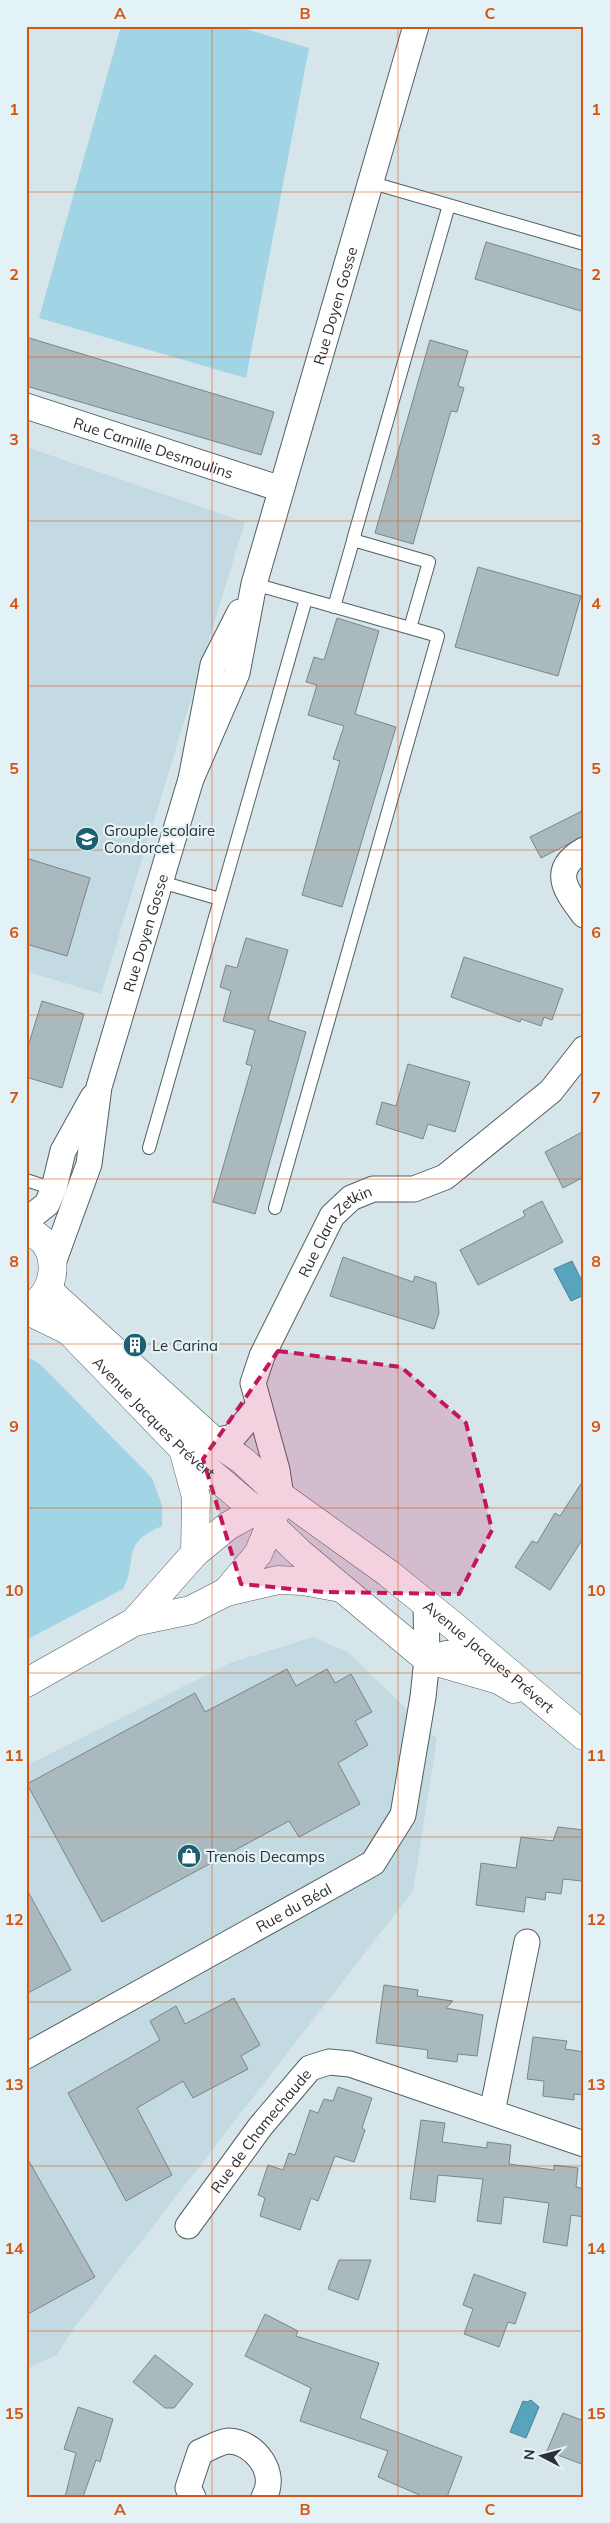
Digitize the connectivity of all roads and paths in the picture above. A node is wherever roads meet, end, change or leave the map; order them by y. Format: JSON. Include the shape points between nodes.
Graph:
{"nodes":[{"id":1,"x":416,"y":26,"type":"edge"},
{"id":2,"x":369,"y":182,"type":"junction"},
{"id":3,"x":449,"y":205,"type":"junction"},
{"id":4,"x":584,"y":244,"type":"edge"},
{"id":5,"x":26,"y":406,"type":"edge"},
{"id":6,"x":281,"y":489,"type":"junction"},
{"id":7,"x":355,"y":534,"type":"junction"},
{"id":8,"x":254,"y":584,"type":"junction"},
{"id":9,"x":306,"y":599,"type":"junction"},
{"id":10,"x":334,"y":607,"type":"junction"},
{"id":11,"x":410,"y":628,"type":"junction"},
{"id":12,"x":584,"y":850,"type":"edge"},
{"id":13,"x":161,"y":882,"type":"junction"},
{"id":14,"x":220,"y":899,"type":"junction"},
{"id":15,"x":584,"y":915,"type":"edge"},
{"id":16,"x":584,"y":1049,"type":"edge"},
{"id":17,"x":99,"y":1087,"type":"junction"},
{"id":18,"x":149,"y":1148,"type":"dead end"},
{"id":19,"x":26,"y":1180,"type":"edge"},
{"id":20,"x":54,"y":1188,"type":"junction"},
{"id":21,"x":78,"y":1199,"type":"junction"},
{"id":22,"x":274,"y":1208,"type":"dead end"},
{"id":23,"x":26,"y":1221,"type":"edge"},
{"id":24,"x":26,"y":1231,"type":"edge"},
{"id":25,"x":53,"y":1263,"type":"junction"},
{"id":26,"x":48,"y":1290,"type":"junction"},
{"id":27,"x":26,"y":1309,"type":"edge"},
{"id":28,"x":260,"y":1406,"type":"junction"},
{"id":29,"x":214,"y":1440,"type":"junction"},
{"id":30,"x":183,"y":1449,"type":"junction"},
{"id":31,"x":281,"y":1496,"type":"junction"},
{"id":32,"x":264,"y":1519,"type":"junction"},
{"id":33,"x":195,"y":1554,"type":"junction"},
{"id":34,"x":347,"y":1591,"type":"junction"},
{"id":35,"x":226,"y":1592,"type":"junction"},
{"id":36,"x":426,"y":1604,"type":"junction"},
{"id":37,"x":134,"y":1622,"type":"junction"},
{"id":38,"x":427,"y":1659,"type":"junction"},
{"id":39,"x":494,"y":1661,"type":"junction"},
{"id":40,"x":26,"y":1683,"type":"edge"},
{"id":41,"x":552,"y":1710,"type":"junction"},
{"id":42,"x":584,"y":1736,"type":"edge"},
{"id":43,"x":527,"y":1942,"type":"dead end"},
{"id":44,"x":26,"y":2056,"type":"edge"},
{"id":45,"x":492,"y":2112,"type":"junction"},
{"id":46,"x":584,"y":2144,"type":"edge"},
{"id":47,"x":188,"y":2226,"type":"dead end"},
{"id":48,"x":272,"y":2495,"type":"edge"},
{"id":49,"x":193,"y":2497,"type":"edge"}],
"edges":[{"from":1,"to":2,"type":"street","name":"Rue Doyen Gosse"},
{"from":2,"to":3,"type":"lane"},
{"from":2,"to":6,"type":"street","name":"Rue Doyen Gosse"},
{"from":3,"to":4,"type":"lane"},
{"from":3,"to":7,"type":"lane"},
{"from":5,"to":6,"type":"street","name":"Rue Camille Desmoulins"},
{"from":6,"to":8,"type":"street","name":"Rue Doyen Gosse"},
{"from":7,"to":10,"type":"lane"},
{"from":7,"to":11,"type":"lane","via":[[353,540],[429,562]]},
{"from":8,"to":9,"type":"lane"},
{"from":8,"to":13,"type":"street","name":"Rue Doyen Gosse","via":[[213,665],[191,779]]},
{"from":9,"to":10,"type":"lane"},
{"from":9,"to":14,"type":"lane"},
{"from":10,"to":11,"type":"lane"},
{"from":11,"to":22,"type":"lane","via":[[438,636]]},
{"from":12,"to":15,"type":"street","via":[[574,855],[564,872],[565,888]]},
{"from":13,"to":14,"type":"lane"},
{"from":13,"to":17,"type":"street","name":"Rue Doyen Gosse"},
{"from":14,"to":18,"type":"lane"},
{"from":16,"to":28,"type":"street","name":"Rue Clara Zetkin","via":[[551,1091],[445,1177],[414,1189],[373,1190],[351,1198],[332,1216],[262,1356],[253,1383]]},
{"from":17,"to":20,"type":"street","name":"Rue Doyen Gosse","via":[[63,1151]]},
{"from":17,"to":21,"type":"street","name":"Rue Doyen Gosse","via":[[89,1164]]},
{"from":19,"to":20,"type":"lane"},
{"from":20,"to":21,"type":"lane"},
{"from":20,"to":23,"type":"street","name":"Rue Doyen Gosse","via":[[47,1204]]},
{"from":21,"to":25,"type":"street","name":"Rue Doyen Gosse"},
{"from":24,"to":25,"type":"main road","via":[[41,1240]]},
{"from":25,"to":26,"type":"main road","via":[[53,1277]]},
{"from":26,"to":27,"type":"main road"},
{"from":26,"to":29,"type":"main road","name":"Avenue Jacques Prévert"},
{"from":27,"to":30,"type":"main road","name":"Avenue Jacques Prévert","via":[[69,1331]]},
{"from":28,"to":29,"type":"street","via":[[233,1437]]},
{"from":28,"to":31,"type":"street","name":"Rue Clara Zetkin"},
{"from":29,"to":31,"type":"main road","name":"Avenue Jacques Prévert","via":[[242,1460]]},
{"from":30,"to":32,"type":"main road","name":"Avenue Jacques Prévert"},
{"from":30,"to":33,"type":"main road","via":[[196,1497]]},
{"from":31,"to":32,"type":"main road"},
{"from":31,"to":36,"type":"main road","name":"Avenue Jacques Prévert"},
{"from":32,"to":33,"type":"main road","via":[[228,1526]]},
{"from":32,"to":34,"type":"main road","name":"Avenue Jacques Prévert"},
{"from":32,"to":35,"type":"main road","via":[[258,1554]]},
{"from":33,"to":37,"type":"main road"},
{"from":34,"to":35,"type":"main road","via":[[312,1582],[278,1580]]},
{"from":34,"to":38,"type":"main road","name":"Avenue Jacques Prévert"},
{"from":35,"to":37,"type":"main road","via":[[191,1610]]},
{"from":36,"to":38,"type":"street","name":"Rue du Béal"},
{"from":36,"to":39,"type":"main road","name":"Avenue Jacques Prévert"},
{"from":37,"to":40,"type":"main road"},
{"from":38,"to":39,"type":"street","via":[[456,1651],[475,1653]]},
{"from":38,"to":41,"type":"main road","name":"Avenue Jacques Prévert","via":[[499,1680]]},
{"from":38,"to":44,"type":"street","name":"Rue du Béal","via":[[417,1742],[403,1814],[374,1863]]},
{"from":39,"to":41,"type":"main road","name":"Avenue Jacques Prévert"},
{"from":41,"to":42,"type":"main road"},
{"from":43,"to":45,"type":"street"},
{"from":45,"to":46,"type":"street","name":"Rue de Chamechaude"},
{"from":45,"to":47,"type":"street","name":"Rue de Chamechaude","via":[[350,2064],[329,2062],[310,2068],[260,2127]]},
{"from":48,"to":49,"type":"street","via":[[263,2462],[248,2446],[228,2441],[200,2452],[188,2488]]}]}
